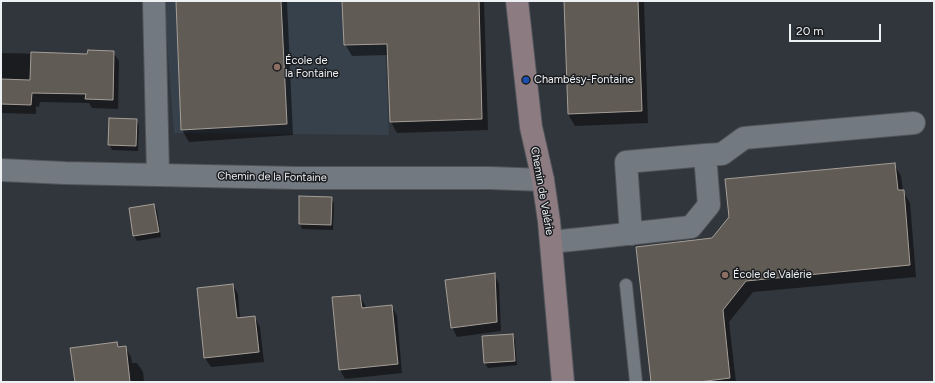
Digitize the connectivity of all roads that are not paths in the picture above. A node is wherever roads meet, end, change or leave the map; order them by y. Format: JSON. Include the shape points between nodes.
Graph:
{"nodes":[{"id":1,"x":154,"y":1,"type":"edge"},
{"id":2,"x":517,"y":1,"type":"edge"},
{"id":3,"x":914,"y":123,"type":"dead end"},
{"id":4,"x":705,"y":155,"type":"junction"},
{"id":5,"x":1,"y":170,"type":"edge"},
{"id":6,"x":158,"y":175,"type":"junction"},
{"id":7,"x":543,"y":180,"type":"junction"},
{"id":8,"x":631,"y":234,"type":"junction"},
{"id":9,"x":551,"y":242,"type":"junction"},
{"id":10,"x":626,"y":285,"type":"dead end"},
{"id":11,"x":563,"y":382,"type":"edge"},
{"id":12,"x":636,"y":382,"type":"edge"}],
"edges":[{"from":1,"to":6,"type":"street"},
{"from":2,"to":7,"type":"street","name":"Chemin de Valérie","via":[[531,127]]},
{"from":3,"to":4,"type":"street","via":[[744,138],[722,154]]},
{"from":4,"to":8,"type":"street","via":[[709,205],[691,227]]},
{"from":4,"to":8,"type":"street","via":[[626,162]]},
{"from":5,"to":6,"type":"street","name":"Chemin de la Fontaine"},
{"from":6,"to":7,"type":"street","name":"Chemin de la Fontaine"},
{"from":7,"to":9,"type":"street","name":"Chemin de Valérie"},
{"from":8,"to":9,"type":"street"},
{"from":9,"to":11,"type":"street","name":"Chemin de Valérie"},
{"from":10,"to":12,"type":"lane"}]}
